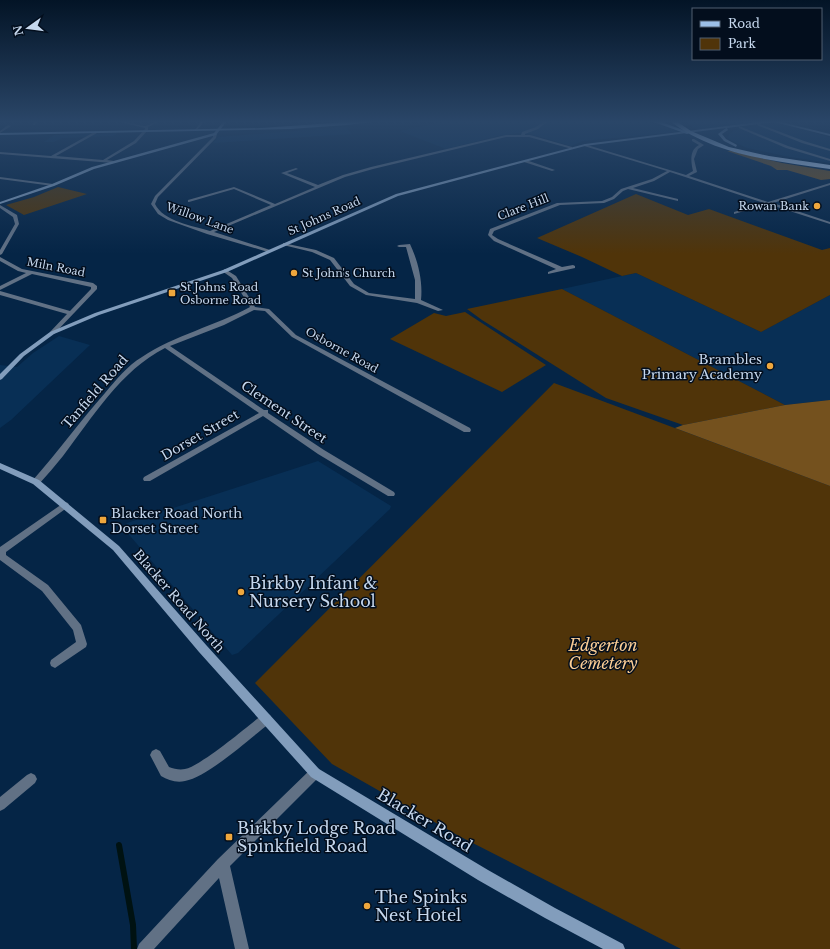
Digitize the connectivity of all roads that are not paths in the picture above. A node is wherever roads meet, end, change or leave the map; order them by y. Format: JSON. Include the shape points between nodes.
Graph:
{"nodes":[{"id":1,"x":97,"y":165,"type":"edge"},
{"id":2,"x":102,"y":165,"type":"edge"},
{"id":3,"x":187,"y":165,"type":"edge"},
{"id":4,"x":383,"y":165,"type":"edge"},
{"id":5,"x":506,"y":165,"type":"edge"},
{"id":6,"x":540,"y":165,"type":"edge"},
{"id":7,"x":651,"y":165,"type":"edge"},
{"id":8,"x":693,"y":165,"type":"edge"},
{"id":9,"x":818,"y":165,"type":"edge"},
{"id":10,"x":830,"y":167,"type":"edge"},
{"id":11,"x":93,"y":168,"type":"junction"},
{"id":12,"x":296,"y":169,"type":"dead end"},
{"id":13,"x":553,"y":170,"type":"dead end"},
{"id":14,"x":670,"y":171,"type":"junction"},
{"id":15,"x":686,"y":176,"type":"junction"},
{"id":16,"x":0,"y":178,"type":"edge"},
{"id":17,"x":55,"y":184,"type":"junction"},
{"id":18,"x":829,"y":184,"type":"edge"},
{"id":19,"x":319,"y":187,"type":"junction"},
{"id":20,"x":628,"y":188,"type":"junction"},
{"id":21,"x":677,"y":200,"type":"dead end"},
{"id":22,"x":189,"y":201,"type":"dead end"},
{"id":23,"x":768,"y":202,"type":"junction"},
{"id":24,"x":0,"y":204,"type":"edge"},
{"id":25,"x":275,"y":205,"type":"junction"},
{"id":26,"x":736,"y":213,"type":"dead end"},
{"id":27,"x":830,"y":223,"type":"edge"},
{"id":28,"x":209,"y":233,"type":"junction"},
{"id":29,"x":284,"y":244,"type":"junction"},
{"id":30,"x":399,"y":246,"type":"dead end"},
{"id":31,"x":268,"y":251,"type":"junction"},
{"id":32,"x":0,"y":254,"type":"edge"},
{"id":33,"x":0,"y":259,"type":"edge"},
{"id":34,"x":573,"y":267,"type":"dead end"},
{"id":35,"x":561,"y":269,"type":"junction"},
{"id":36,"x":225,"y":270,"type":"junction"},
{"id":37,"x":32,"y":272,"type":"junction"},
{"id":38,"x":550,"y":272,"type":"dead end"},
{"id":39,"x":0,"y":288,"type":"edge"},
{"id":40,"x":0,"y":293,"type":"edge"},
{"id":41,"x":418,"y":302,"type":"junction"},
{"id":42,"x":253,"y":308,"type":"junction"},
{"id":43,"x":440,"y":310,"type":"dead end"},
{"id":44,"x":70,"y":313,"type":"junction"},
{"id":45,"x":52,"y":333,"type":"junction"},
{"id":46,"x":166,"y":346,"type":"junction"},
{"id":47,"x":0,"y":378,"type":"edge"},
{"id":48,"x":265,"y":412,"type":"junction"},
{"id":49,"x":467,"y":430,"type":"dead end"},
{"id":50,"x":0,"y":466,"type":"edge"},
{"id":51,"x":147,"y":479,"type":"dead end"},
{"id":52,"x":36,"y":482,"type":"junction"},
{"id":53,"x":392,"y":494,"type":"dead end"},
{"id":54,"x":64,"y":505,"type":"junction"},
{"id":55,"x":56,"y":663,"type":"dead end"},
{"id":56,"x":239,"y":688,"type":"joint"},
{"id":57,"x":266,"y":719,"type":"junction"},
{"id":58,"x":156,"y":755,"type":"dead end"},
{"id":59,"x":315,"y":773,"type":"junction"},
{"id":60,"x":31,"y":779,"type":"dead end"},
{"id":61,"x":0,"y":805,"type":"edge"},
{"id":62,"x":222,"y":864,"type":"junction"},
{"id":63,"x":148,"y":945,"type":"edge"},
{"id":64,"x":242,"y":949,"type":"edge"},
{"id":65,"x":618,"y":949,"type":"edge"}],
"edges":[{"from":1,"to":11,"type":"street"},
{"from":2,"to":11,"type":"street"},
{"from":3,"to":28,"type":"street","name":"Willow Lane","via":[[156,197],[153,204],[156,211],[165,218]]},
{"from":4,"to":19,"type":"street","via":[[344,176]]},
{"from":5,"to":29,"type":"street","name":"St Johns Road","via":[[397,195]]},
{"from":6,"to":13,"type":"street"},
{"from":7,"to":14,"type":"street"},
{"from":8,"to":15,"type":"street","via":[[695,172]]},
{"from":9,"to":10,"type":"highway"},
{"from":11,"to":17,"type":"street"},
{"from":12,"to":19,"type":"street","via":[[283,173]]},
{"from":14,"to":15,"type":"street"},
{"from":14,"to":20,"type":"street","name":"Clare Hill"},
{"from":15,"to":23,"type":"street"},
{"from":16,"to":17,"type":"street"},
{"from":17,"to":24,"type":"street"},
{"from":18,"to":23,"type":"street"},
{"from":19,"to":25,"type":"street"},
{"from":20,"to":21,"type":"street"},
{"from":20,"to":35,"type":"street","name":"Clare Hill","via":[[603,202],[559,204],[492,230],[490,235],[496,240]]},
{"from":22,"to":25,"type":"street","via":[[234,188]]},
{"from":23,"to":26,"type":"street"},
{"from":23,"to":27,"type":"street"},
{"from":24,"to":32,"type":"street","via":[[15,216],[17,224]]},
{"from":25,"to":28,"type":"street"},
{"from":28,"to":31,"type":"street","name":"Willow Lane"},
{"from":29,"to":31,"type":"street","name":"St Johns Road"},
{"from":29,"to":41,"type":"street","via":[[314,251],[332,259],[352,285],[368,294]]},
{"from":30,"to":41,"type":"street","via":[[408,245],[414,263],[419,292]]},
{"from":31,"to":36,"type":"street","name":"St Johns Road"},
{"from":33,"to":37,"type":"street","name":"Miln Road","via":[[20,270]]},
{"from":34,"to":35,"type":"street"},
{"from":35,"to":38,"type":"street"},
{"from":36,"to":42,"type":"street","via":[[234,277]]},
{"from":36,"to":45,"type":"street","name":"St Johns Road","via":[[97,314]]},
{"from":37,"to":39,"type":"street"},
{"from":37,"to":44,"type":"street","name":"Miln Road","via":[[94,286]]},
{"from":40,"to":44,"type":"street"},
{"from":41,"to":43,"type":"street"},
{"from":42,"to":46,"type":"street","name":"Tanfield Road","via":[[235,319]]},
{"from":42,"to":49,"type":"street","name":"Osborne Road","via":[[267,310],[294,336]]},
{"from":44,"to":45,"type":"street","name":"Miln Road"},
{"from":45,"to":47,"type":"street","name":"St Johns Road","via":[[22,355]]},
{"from":46,"to":48,"type":"street","name":"Clement Street"},
{"from":46,"to":52,"type":"street","name":"Tanfield Road","via":[[138,360],[129,368]]},
{"from":48,"to":51,"type":"street","name":"Dorset Street"},
{"from":48,"to":53,"type":"street","name":"Clement Street","via":[[321,452]]},
{"from":50,"to":52,"type":"street","name":"Blacker Road North"},
{"from":52,"to":54,"type":"street","name":"Blacker Road North"},
{"from":54,"to":55,"type":"street","via":[[2,550],[1,556],[45,588],[77,628],[82,644]]},
{"from":54,"to":56,"type":"street","name":"Blacker Road North","via":[[116,548]]},
{"from":56,"to":57,"type":"street","name":"Blacker Road"},
{"from":57,"to":58,"type":"street","via":[[210,762],[185,775],[165,772]]},
{"from":57,"to":59,"type":"street","name":"Blacker Road"},
{"from":59,"to":62,"type":"street"},
{"from":59,"to":65,"type":"street","name":"Blacker Road","via":[[490,879]]},
{"from":60,"to":61,"type":"street"},
{"from":62,"to":63,"type":"street"},
{"from":62,"to":64,"type":"street"}]}
